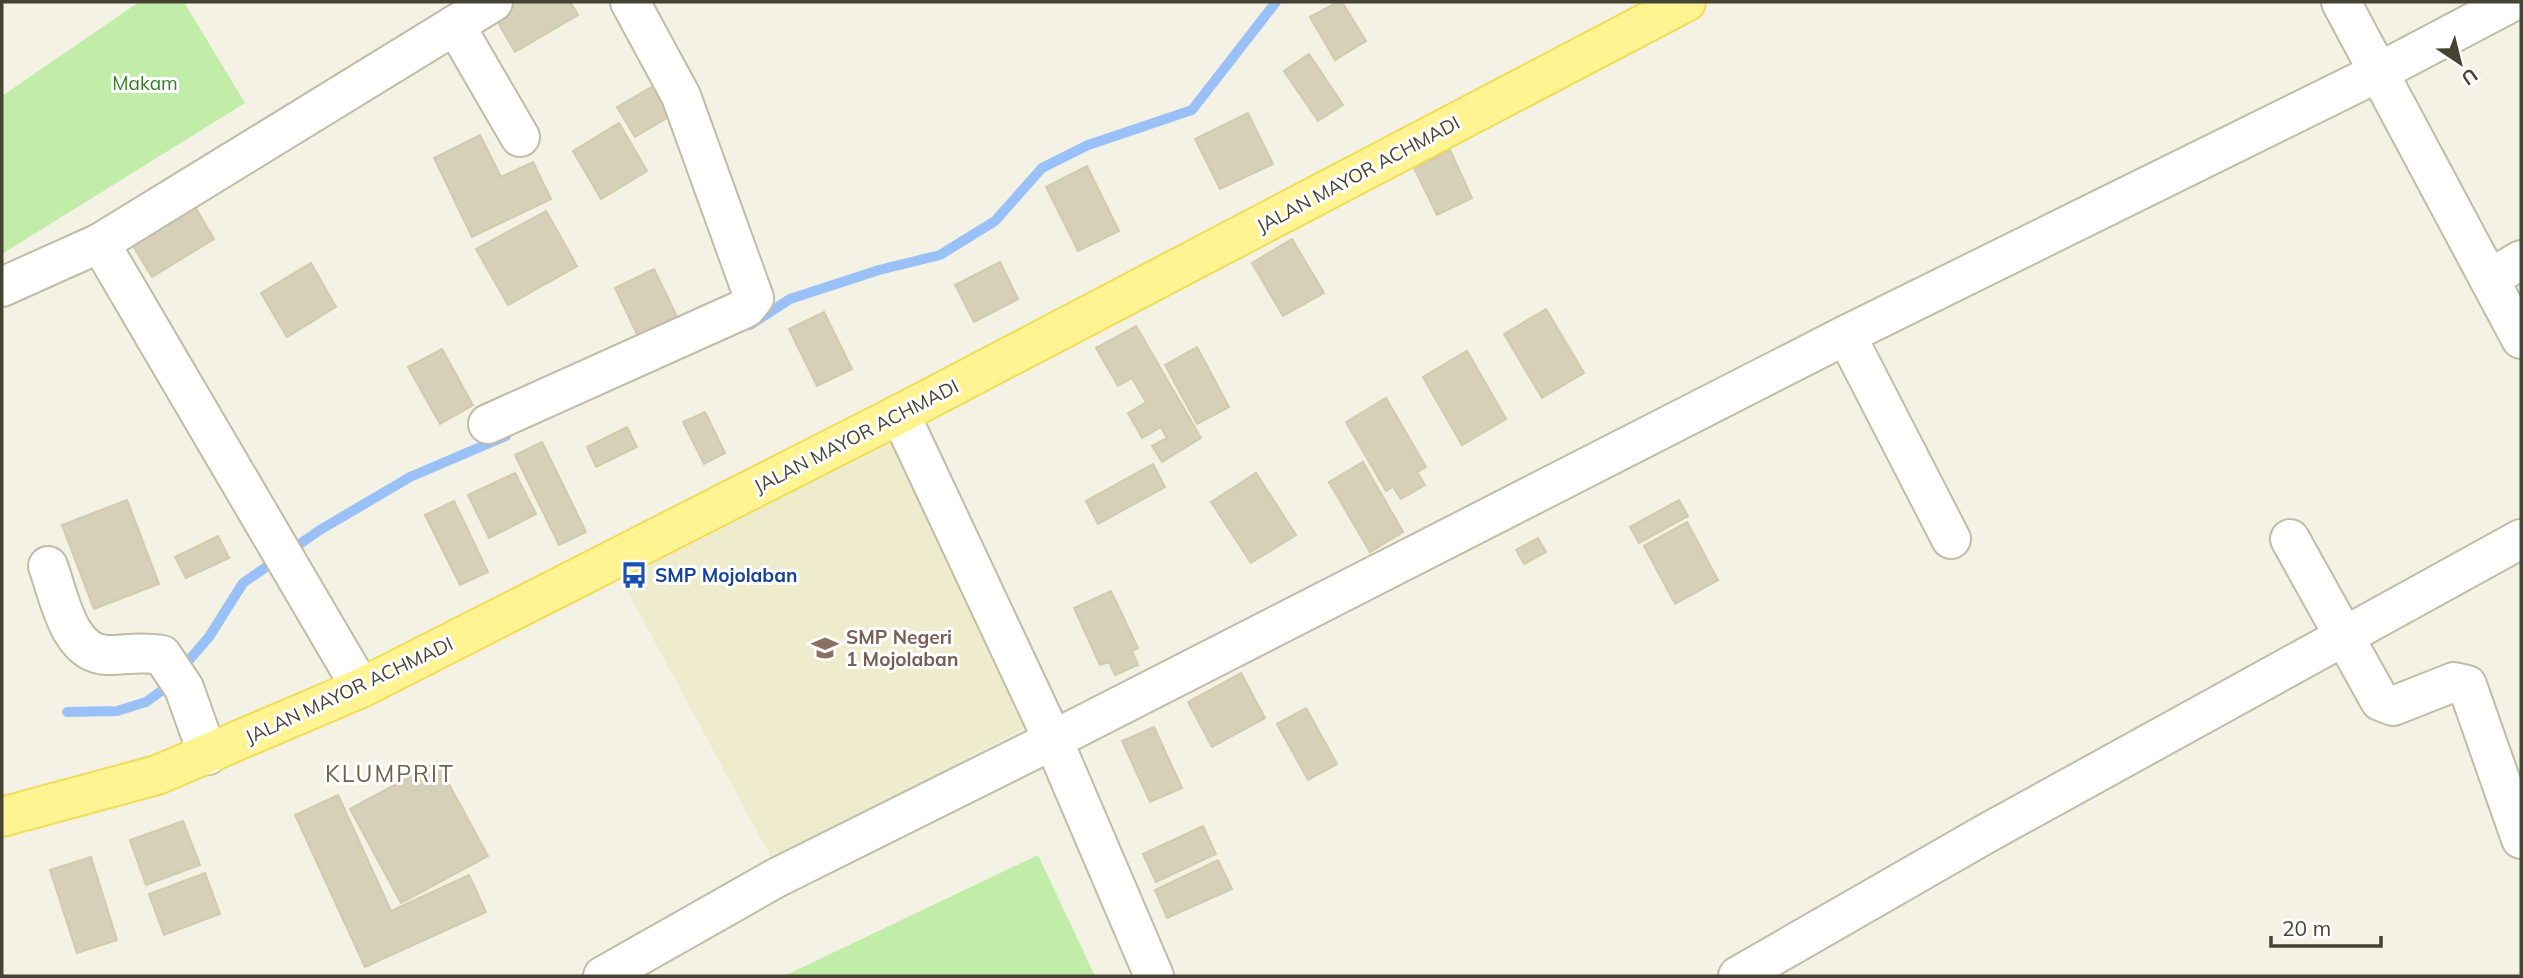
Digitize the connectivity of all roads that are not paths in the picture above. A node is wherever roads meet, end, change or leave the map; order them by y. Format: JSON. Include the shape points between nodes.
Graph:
{"nodes":[{"id":1,"x":493,"y":2,"type":"edge"},
{"id":2,"x":630,"y":2,"type":"edge"},
{"id":3,"x":1686,"y":2,"type":"edge"},
{"id":4,"x":2341,"y":2,"type":"edge"},
{"id":5,"x":2512,"y":2,"type":"edge"},
{"id":6,"x":455,"y":25,"type":"junction"},
{"id":7,"x":2379,"y":72,"type":"junction"},
{"id":8,"x":520,"y":137,"type":"dead end"},
{"id":9,"x":100,"y":243,"type":"junction"},
{"id":10,"x":2521,"y":260,"type":"edge"},
{"id":11,"x":2489,"y":279,"type":"junction"},
{"id":12,"x":2,"y":287,"type":"edge"},
{"id":13,"x":1846,"y":335,"type":"junction"},
{"id":14,"x":2521,"y":339,"type":"edge"},
{"id":15,"x":900,"y":414,"type":"junction"},
{"id":16,"x":488,"y":424,"type":"dead end"},
{"id":17,"x":1951,"y":539,"type":"dead end"},
{"id":18,"x":2290,"y":539,"type":"dead end"},
{"id":19,"x":2521,"y":539,"type":"edge"},
{"id":20,"x":48,"y":566,"type":"dead end"},
{"id":21,"x":2342,"y":637,"type":"junction"},
{"id":22,"x":361,"y":688,"type":"junction"},
{"id":23,"x":1053,"y":740,"type":"junction"},
{"id":24,"x":208,"y":755,"type":"junction"},
{"id":25,"x":2,"y":817,"type":"edge"},
{"id":26,"x":2521,"y":839,"type":"edge"},
{"id":27,"x":603,"y":976,"type":"edge"},
{"id":28,"x":1154,"y":976,"type":"edge"},
{"id":29,"x":1738,"y":976,"type":"edge"}],
"edges":[{"from":1,"to":6,"type":"street"},
{"from":2,"to":16,"type":"street","via":[[681,96],[754,299],[746,309]]},
{"from":3,"to":15,"type":"main road","name":"JALAN MAYOR ACHMADI"},
{"from":4,"to":7,"type":"street"},
{"from":5,"to":7,"type":"street"},
{"from":6,"to":8,"type":"street"},
{"from":6,"to":9,"type":"street"},
{"from":7,"to":11,"type":"street"},
{"from":7,"to":13,"type":"street"},
{"from":9,"to":12,"type":"street"},
{"from":9,"to":22,"type":"street"},
{"from":10,"to":11,"type":"street"},
{"from":11,"to":14,"type":"street"},
{"from":13,"to":17,"type":"street"},
{"from":13,"to":23,"type":"street"},
{"from":15,"to":22,"type":"main road","name":"JALAN MAYOR ACHMADI"},
{"from":15,"to":23,"type":"street"},
{"from":18,"to":21,"type":"street"},
{"from":19,"to":21,"type":"street"},
{"from":20,"to":24,"type":"street","via":[[72,633],[86,648],[105,656],[141,651],[162,655],[184,688]]},
{"from":21,"to":26,"type":"street","via":[[2377,697],[2386,704],[2393,706],[2454,682],[2467,685]]},
{"from":21,"to":29,"type":"street"},
{"from":22,"to":24,"type":"main road","name":"JALAN MAYOR ACHMADI"},
{"from":23,"to":27,"type":"street","via":[[776,878]]},
{"from":23,"to":28,"type":"street"},
{"from":24,"to":25,"type":"main road","name":"JALAN MAYOR ACHMADI","via":[[157,775]]}]}
